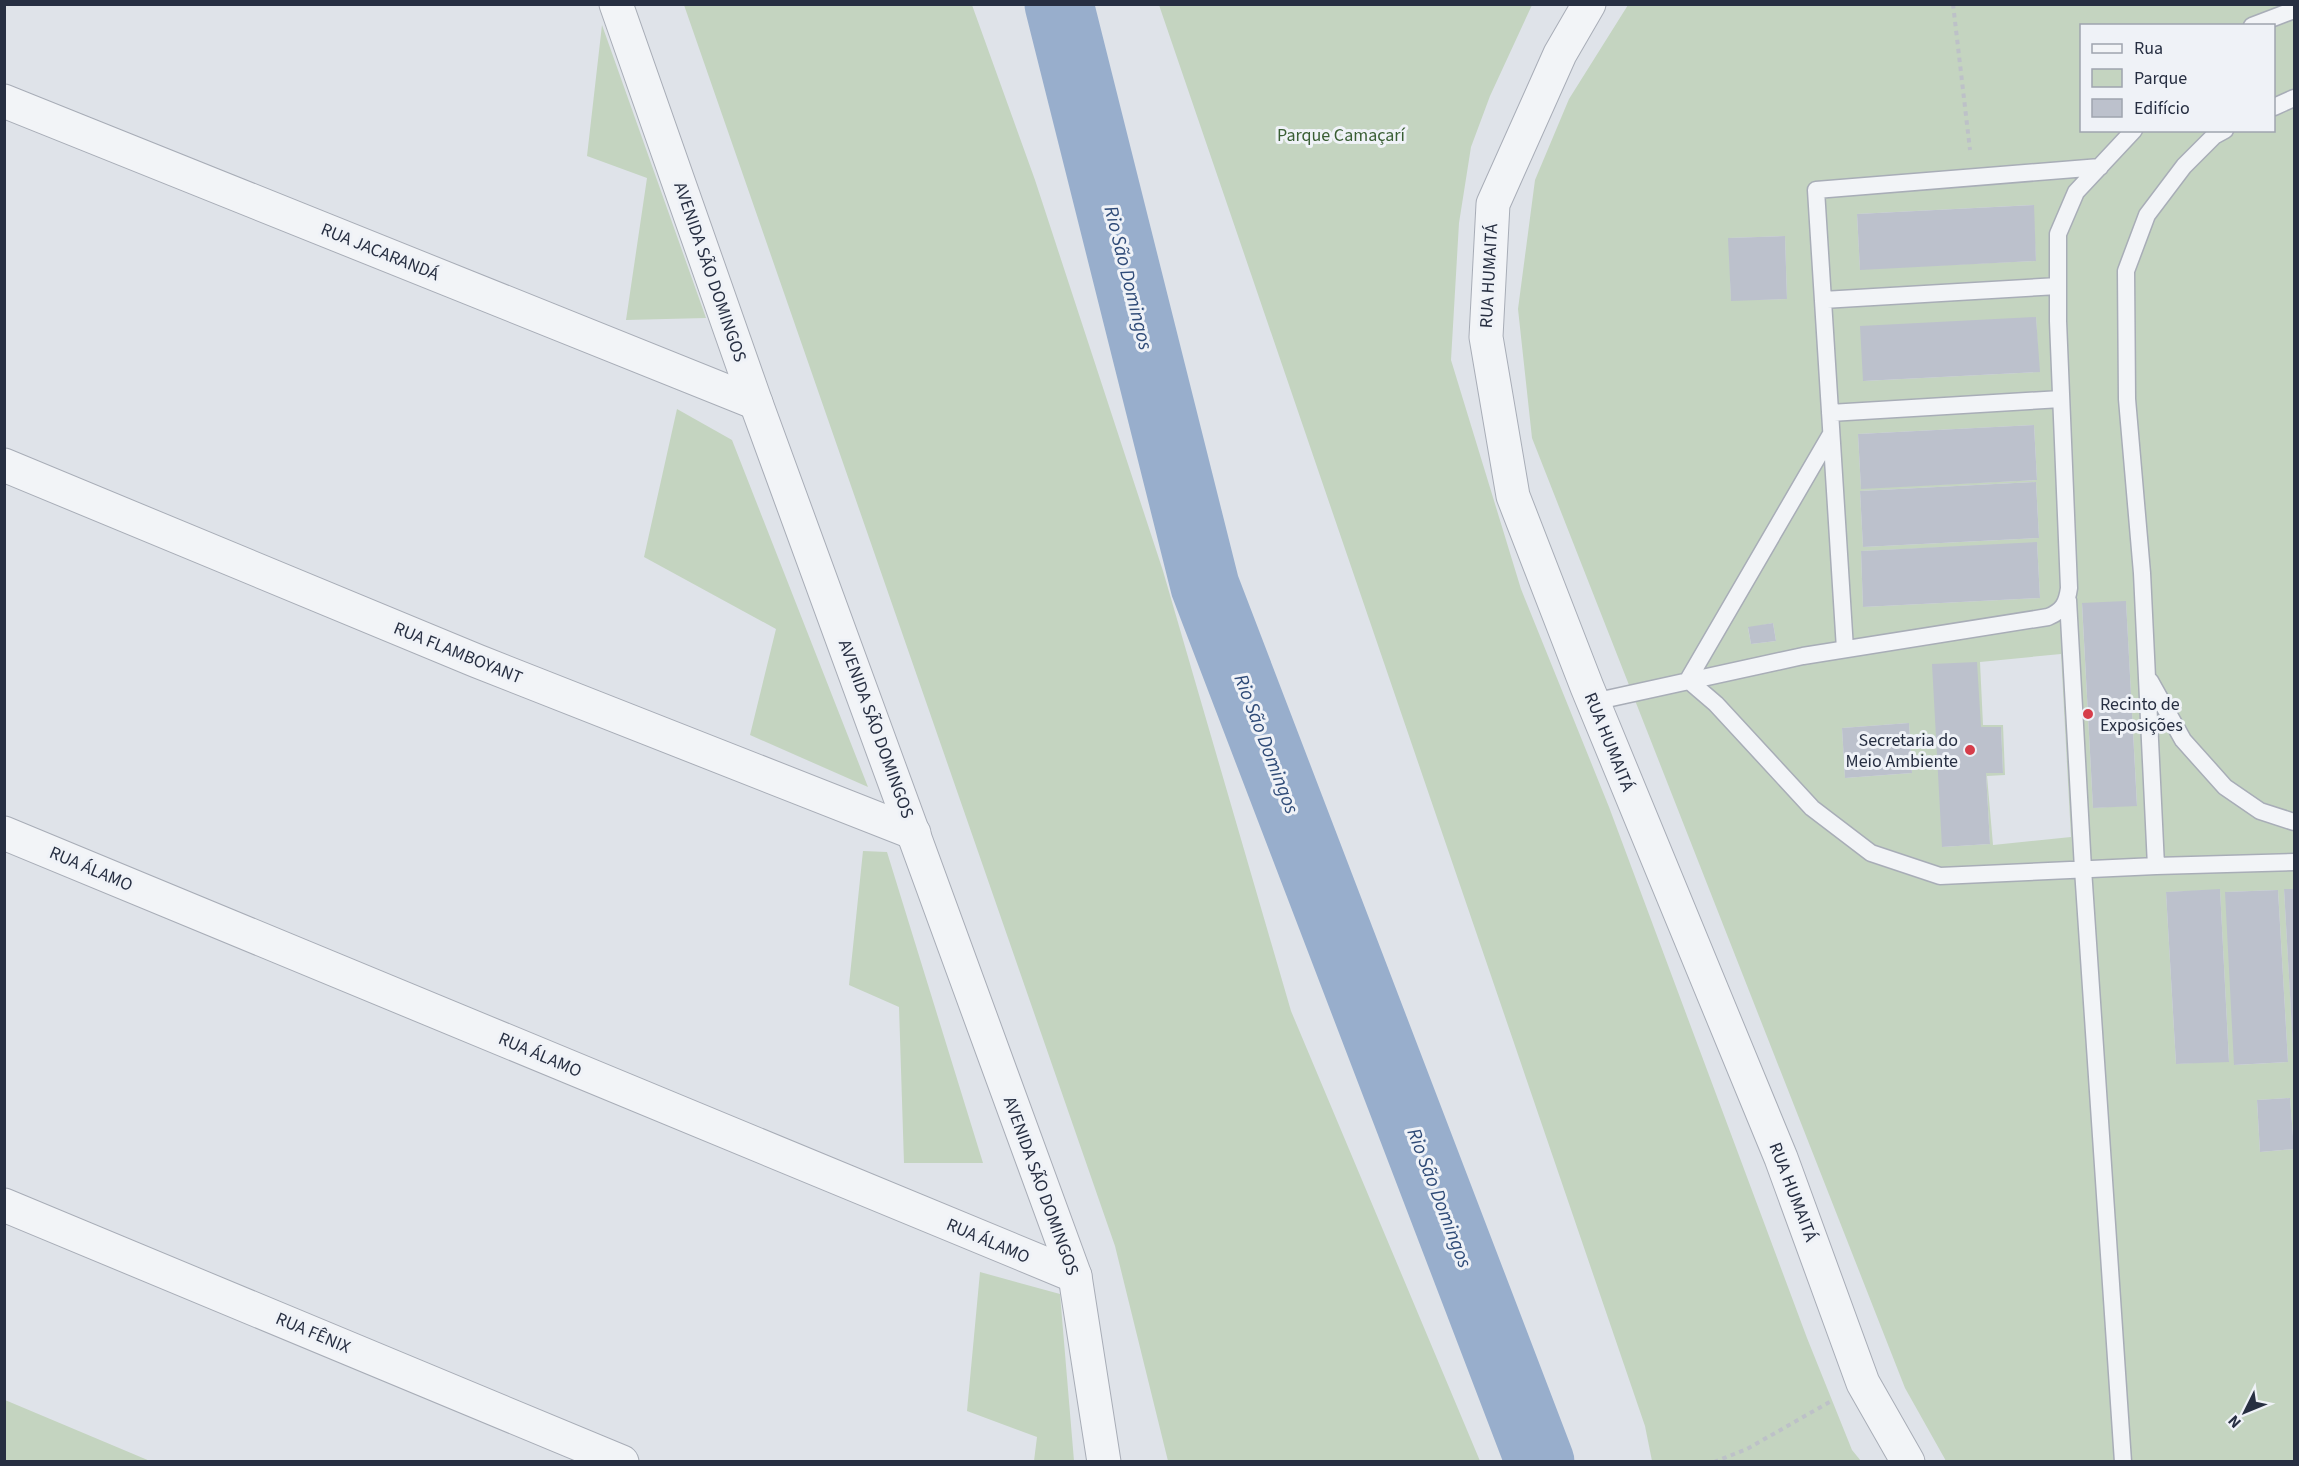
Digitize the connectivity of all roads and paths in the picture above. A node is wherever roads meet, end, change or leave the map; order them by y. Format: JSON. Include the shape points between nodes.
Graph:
{"nodes":[{"id":1,"x":616,"y":4,"type":"edge"},
{"id":2,"x":1589,"y":4,"type":"edge"},
{"id":3,"x":1953,"y":4,"type":"edge"},
{"id":4,"x":2295,"y":10,"type":"edge"},
{"id":5,"x":2257,"y":24,"type":"edge"},
{"id":6,"x":2295,"y":98,"type":"edge"},
{"id":7,"x":4,"y":101,"type":"edge"},
{"id":8,"x":2275,"y":107,"type":"edge"},
{"id":9,"x":2132,"y":132,"type":"edge"},
{"id":10,"x":2221,"y":132,"type":"edge"},
{"id":11,"x":2100,"y":167,"type":"junction"},
{"id":12,"x":1973,"y":178,"type":"junction"},
{"id":13,"x":2058,"y":286,"type":"junction"},
{"id":14,"x":1822,"y":300,"type":"junction"},
{"id":15,"x":2061,"y":399,"type":"junction"},
{"id":16,"x":756,"y":403,"type":"junction"},
{"id":17,"x":1830,"y":413,"type":"junction"},
{"id":18,"x":1831,"y":434,"type":"junction"},
{"id":19,"x":4,"y":465,"type":"edge"},
{"id":20,"x":2068,"y":600,"type":"junction"},
{"id":21,"x":1845,"y":649,"type":"junction"},
{"id":22,"x":2147,"y":676,"type":"junction"},
{"id":23,"x":1688,"y":680,"type":"junction"},
{"id":24,"x":1593,"y":702,"type":"junction"},
{"id":25,"x":2295,"y":822,"type":"edge"},
{"id":26,"x":4,"y":833,"type":"edge"},
{"id":27,"x":914,"y":833,"type":"junction"},
{"id":28,"x":2295,"y":862,"type":"edge"},
{"id":29,"x":2156,"y":866,"type":"junction"},
{"id":30,"x":2083,"y":869,"type":"junction"},
{"id":31,"x":4,"y":1205,"type":"edge"},
{"id":32,"x":1075,"y":1276,"type":"junction"},
{"id":33,"x":1863,"y":1383,"type":"junction"},
{"id":34,"x":622,"y":1461,"type":"edge"},
{"id":35,"x":1104,"y":1461,"type":"edge"},
{"id":36,"x":1714,"y":1461,"type":"edge"},
{"id":37,"x":1908,"y":1461,"type":"edge"},
{"id":38,"x":2123,"y":1461,"type":"edge"}],
"edges":[{"from":1,"to":16,"type":"street","name":"AVENIDA SÃO DOMINGOS"},
{"from":2,"to":24,"type":"street","name":"RUA HUMAITÁ","via":[[1560,54],[1493,204],[1486,337],[1513,496]]},
{"from":3,"to":12,"type":"path"},
{"from":4,"to":5,"type":"lane"},
{"from":6,"to":8,"type":"lane"},
{"from":7,"to":16,"type":"street","name":"RUA JACARANDÁ"},
{"from":9,"to":11,"type":"lane"},
{"from":10,"to":22,"type":"lane","via":[[2184,166],[2147,215],[2126,271],[2127,399]]},
{"from":11,"to":12,"type":"lane"},
{"from":11,"to":13,"type":"lane","via":[[2076,192],[2058,234]]},
{"from":12,"to":14,"type":"lane","via":[[1816,190]]},
{"from":13,"to":14,"type":"lane"},
{"from":13,"to":15,"type":"lane"},
{"from":14,"to":17,"type":"lane"},
{"from":15,"to":17,"type":"lane"},
{"from":15,"to":20,"type":"lane"},
{"from":16,"to":27,"type":"street","name":"AVENIDA SÃO DOMINGOS"},
{"from":17,"to":18,"type":"lane"},
{"from":18,"to":21,"type":"lane"},
{"from":18,"to":23,"type":"lane"},
{"from":19,"to":27,"type":"street","name":"RUA FLAMBOYANT","via":[[477,661]]},
{"from":20,"to":21,"type":"lane","via":[[2048,617]]},
{"from":20,"to":30,"type":"lane"},
{"from":21,"to":23,"type":"lane"},
{"from":22,"to":25,"type":"lane","via":[[2182,740],[2225,787],[2260,811]]},
{"from":22,"to":29,"type":"lane"},
{"from":23,"to":24,"type":"lane"},
{"from":23,"to":30,"type":"lane","via":[[1716,704],[1812,808],[1871,853],[1940,876]]},
{"from":24,"to":33,"type":"street","name":"RUA HUMAITÁ","via":[[1781,1158]]},
{"from":26,"to":32,"type":"street","name":"RUA ÁLAMO"},
{"from":27,"to":32,"type":"street","name":"AVENIDA SÃO DOMINGOS"},
{"from":28,"to":29,"type":"lane"},
{"from":29,"to":30,"type":"lane"},
{"from":30,"to":38,"type":"lane"},
{"from":31,"to":34,"type":"street","name":"RUA FÊNIX"},
{"from":32,"to":35,"type":"street","name":"AVENIDA SÃO DOMINGOS"},
{"from":33,"to":36,"type":"path","via":[[1747,1449]]},
{"from":33,"to":37,"type":"street","name":"RUA HUMAITÁ"}]}
